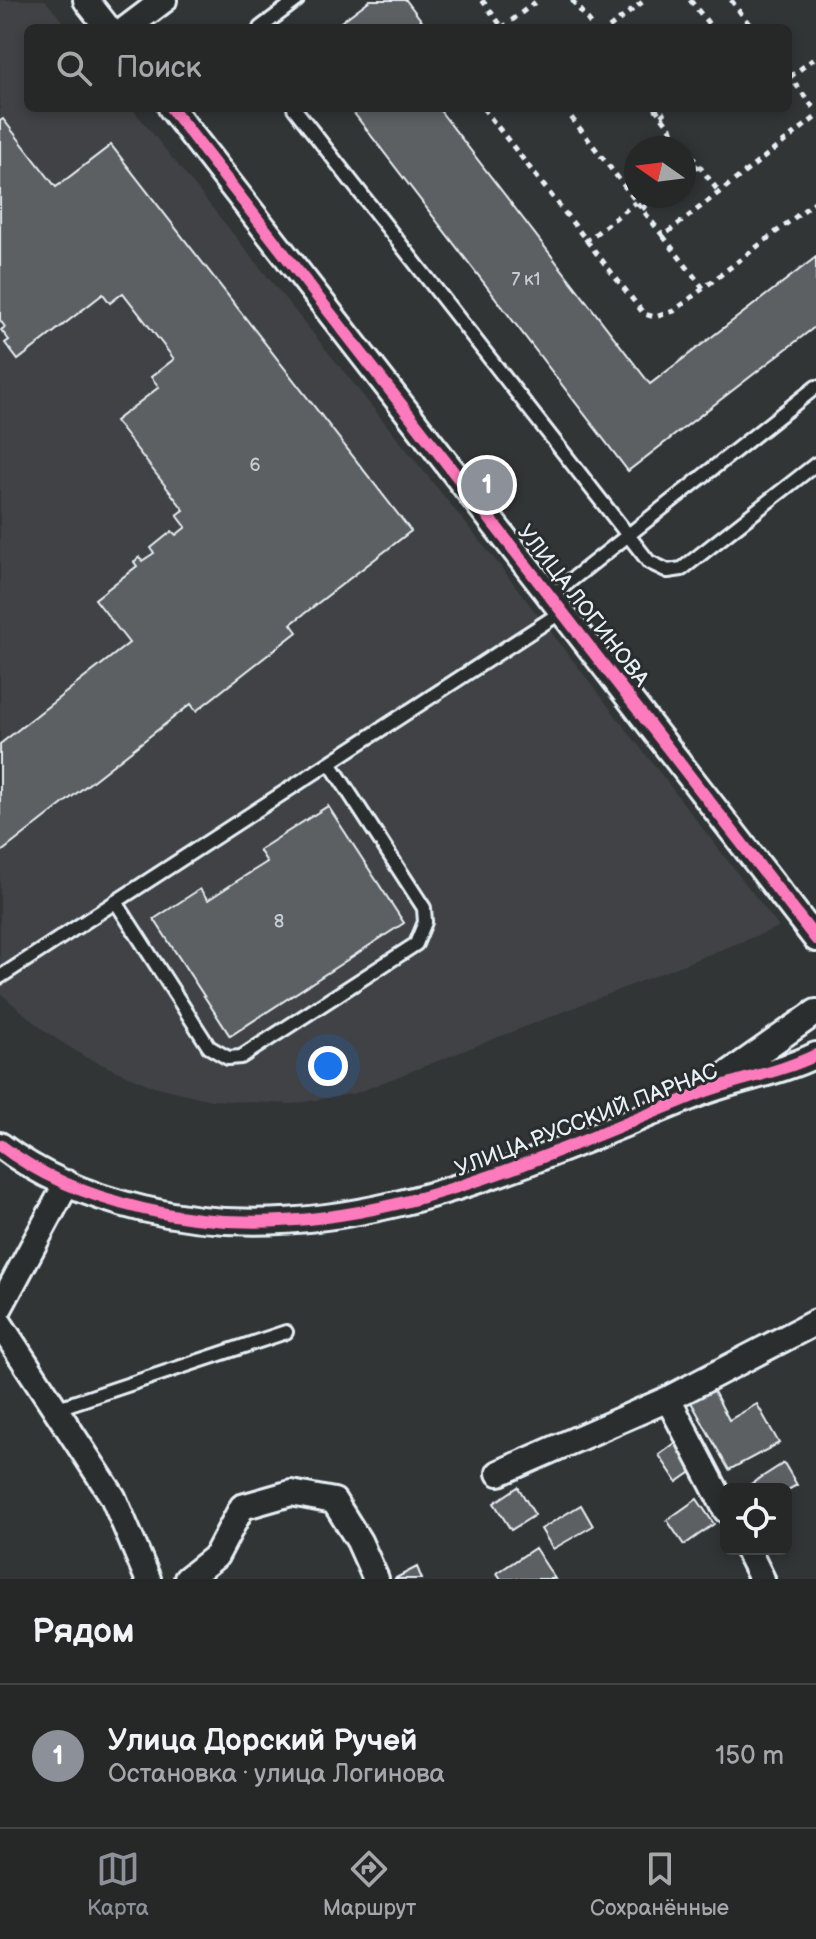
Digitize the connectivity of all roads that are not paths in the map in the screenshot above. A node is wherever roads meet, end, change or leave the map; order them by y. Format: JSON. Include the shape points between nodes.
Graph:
{"nodes":[{"id":1,"x":86,"y":0,"type":"edge"},
{"id":2,"x":164,"y":0,"type":"edge"},
{"id":3,"x":297,"y":0,"type":"edge"},
{"id":4,"x":105,"y":24,"type":"edge"},
{"id":5,"x":132,"y":24,"type":"edge"},
{"id":6,"x":265,"y":24,"type":"edge"},
{"id":7,"x":174,"y":112,"type":"edge"},
{"id":8,"x":297,"y":112,"type":"edge"},
{"id":9,"x":816,"y":387,"type":"edge"},
{"id":10,"x":816,"y":464,"type":"edge"},
{"id":11,"x":628,"y":535,"type":"junction"},
{"id":12,"x":557,"y":603,"type":"junction"},
{"id":13,"x":330,"y":763,"type":"junction"},
{"id":14,"x":116,"y":902,"type":"junction"},
{"id":15,"x":816,"y":939,"type":"edge"},
{"id":16,"x":0,"y":977,"type":"edge"},
{"id":17,"x":816,"y":1012,"type":"edge"},
{"id":18,"x":816,"y":1055,"type":"edge"},
{"id":19,"x":700,"y":1093,"type":"junction"},
{"id":20,"x":0,"y":1145,"type":"edge"},
{"id":21,"x":67,"y":1183,"type":"junction"},
{"id":22,"x":0,"y":1307,"type":"edge"},
{"id":23,"x":816,"y":1322,"type":"edge"},
{"id":24,"x":0,"y":1324,"type":"edge"},
{"id":25,"x":286,"y":1332,"type":"dead end"},
{"id":26,"x":668,"y":1399,"type":"junction"},
{"id":27,"x":55,"y":1409,"type":"junction"},
{"id":28,"x":499,"y":1473,"type":"dead end"},
{"id":29,"x":720,"y":1499,"type":"edge"},
{"id":30,"x":750,"y":1555,"type":"edge"},
{"id":31,"x":148,"y":1579,"type":"edge"},
{"id":32,"x":187,"y":1579,"type":"edge"},
{"id":33,"x":376,"y":1579,"type":"edge"},
{"id":34,"x":762,"y":1579,"type":"edge"}],
"edges":[{"from":1,"to":4,"type":"street"},
{"from":2,"to":5,"type":"street"},
{"from":3,"to":6,"type":"lane"},
{"from":7,"to":12,"type":"street","name":"УЛИЦА ЛОГИНОВА"},
{"from":8,"to":11,"type":"lane"},
{"from":9,"to":11,"type":"lane"},
{"from":10,"to":11,"type":"lane","via":[[682,569],[658,569]]},
{"from":11,"to":12,"type":"lane"},
{"from":12,"to":13,"type":"lane"},
{"from":12,"to":15,"type":"street","name":"УЛИЦА ЛОГИНОВА"},
{"from":13,"to":14,"type":"lane"},
{"from":13,"to":14,"type":"lane","via":[[424,908],[425,922],[416,944],[279,1033],[241,1057],[217,1054]]},
{"from":14,"to":16,"type":"lane"},
{"from":17,"to":19,"type":"street","name":"УЛИЦА РУССКИЙ ПАРНАС"},
{"from":18,"to":19,"type":"street","name":"УЛИЦА РУССКИЙ ПАРНАС"},
{"from":19,"to":21,"type":"street","name":"УЛИЦА РУССКИЙ ПАРНАС","via":[[465,1187],[363,1214],[229,1222],[179,1218]]},
{"from":20,"to":21,"type":"street","name":"УЛИЦА РУССКИЙ ПАРНАС"},
{"from":21,"to":22,"type":"street"},
{"from":23,"to":26,"type":"street"},
{"from":24,"to":27,"type":"street"},
{"from":25,"to":27,"type":"lane"},
{"from":26,"to":28,"type":"street"},
{"from":26,"to":29,"type":"street"},
{"from":27,"to":31,"type":"street","via":[[113,1497]]},
{"from":30,"to":34,"type":"street"},
{"from":32,"to":33,"type":"street","via":[[216,1556],[242,1507],[291,1493],[334,1501]]}]}
